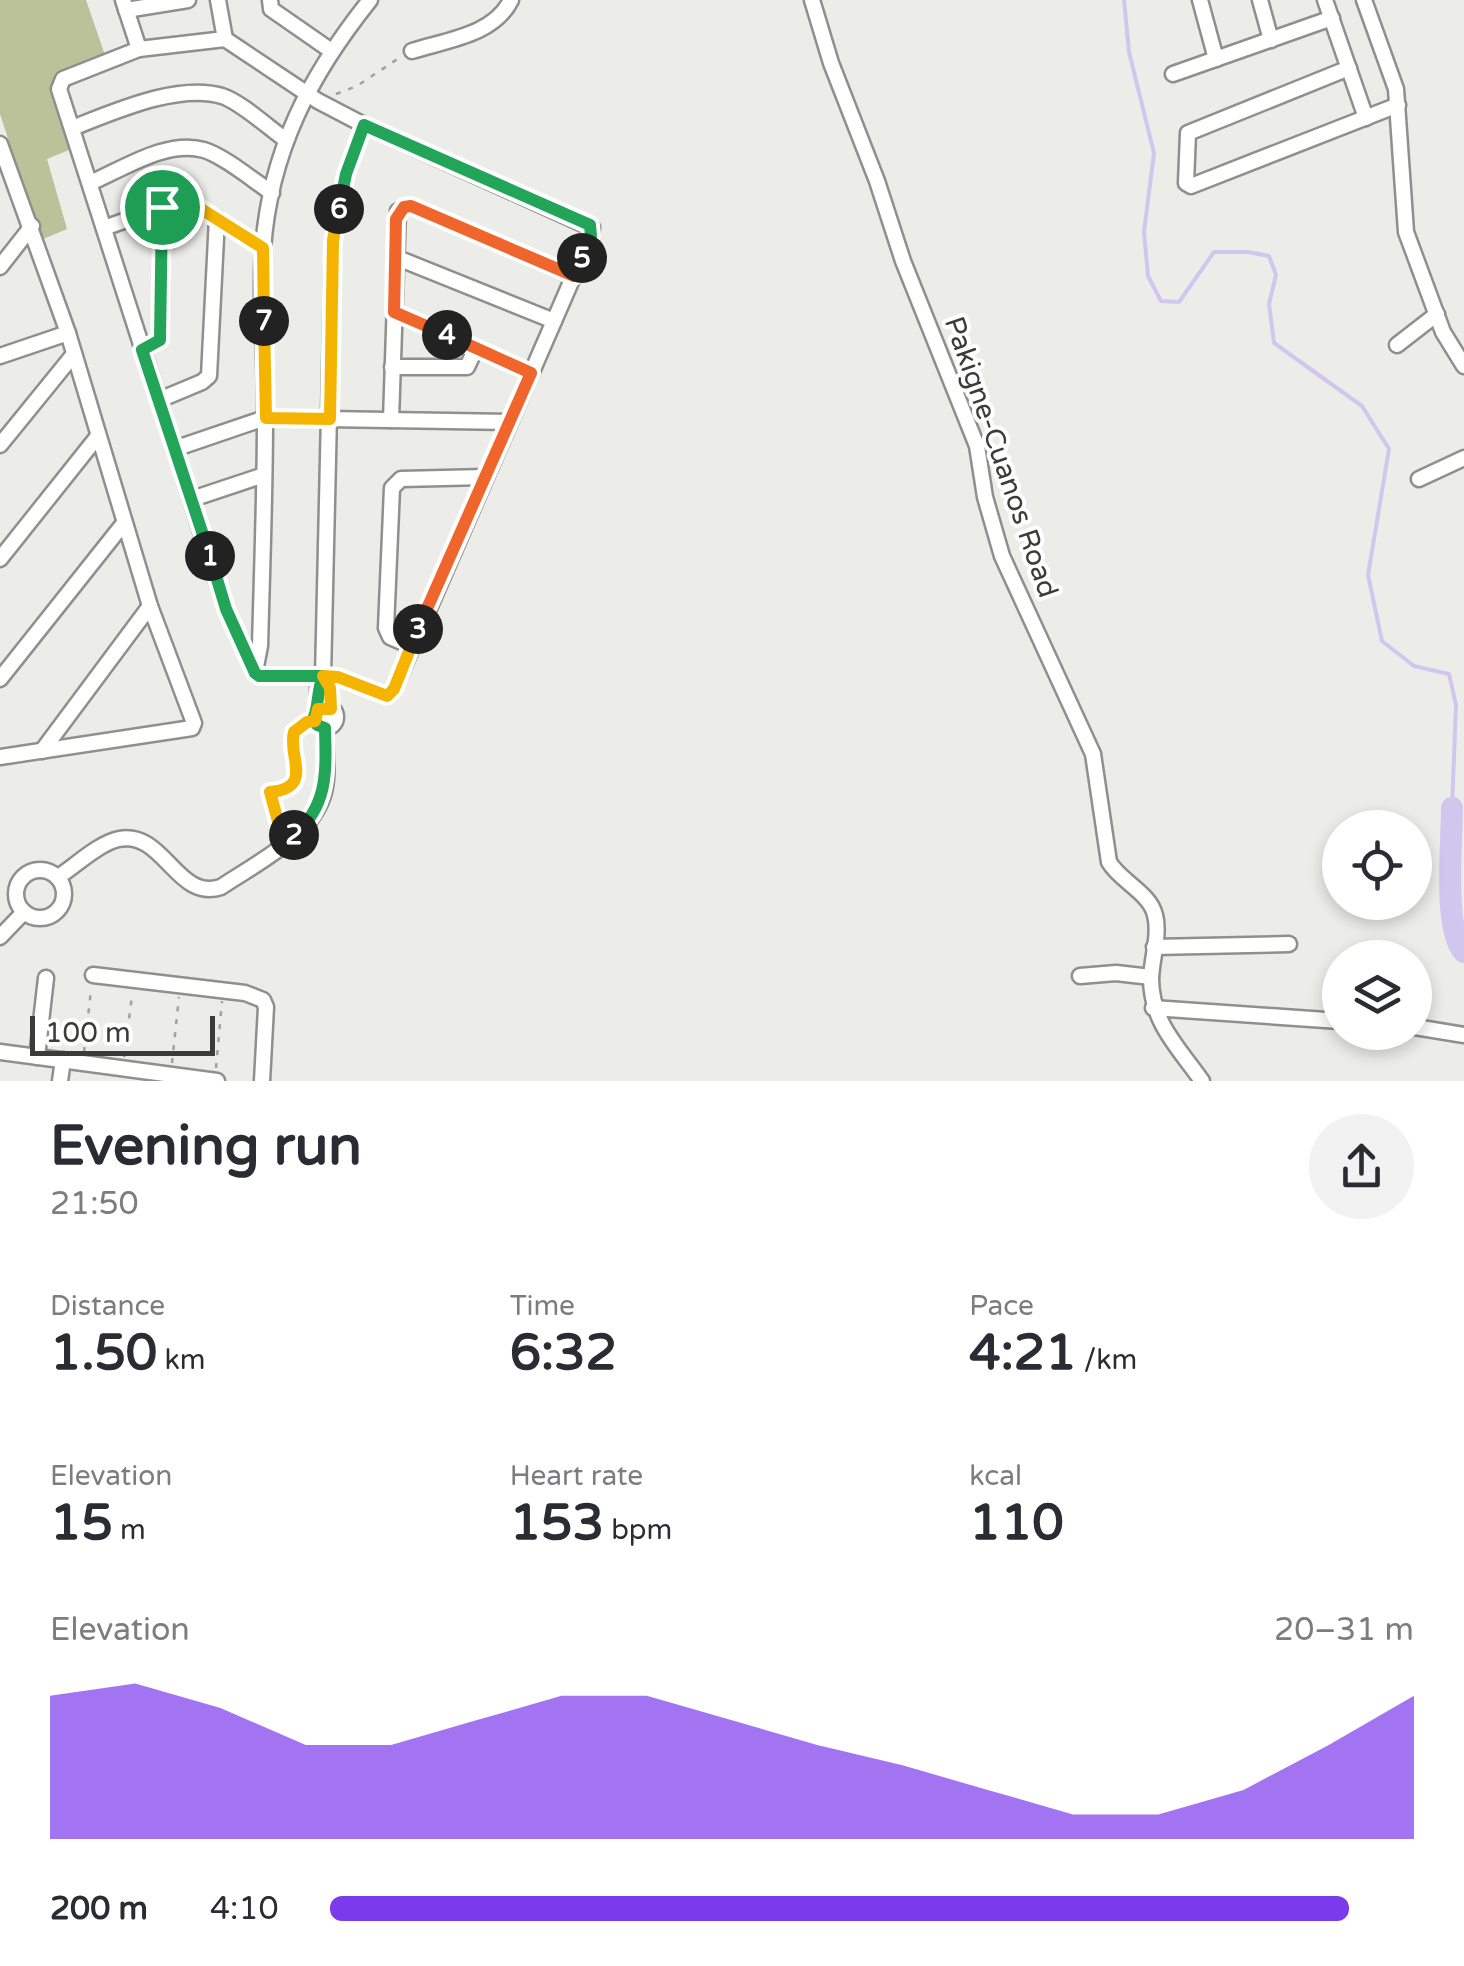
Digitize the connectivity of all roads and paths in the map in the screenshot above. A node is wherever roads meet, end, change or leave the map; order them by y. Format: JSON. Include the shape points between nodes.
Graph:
{"nodes":[{"id":1,"x":188,"y":0,"type":"edge"},
{"id":2,"x":218,"y":0,"type":"edge"},
{"id":3,"x":270,"y":0,"type":"edge"},
{"id":4,"x":370,"y":0,"type":"edge"},
{"id":5,"x":511,"y":0,"type":"edge"},
{"id":6,"x":812,"y":0,"type":"edge"},
{"id":7,"x":1200,"y":0,"type":"edge"},
{"id":8,"x":1260,"y":0,"type":"edge"},
{"id":9,"x":1325,"y":0,"type":"edge"},
{"id":10,"x":1364,"y":0,"type":"edge"},
{"id":11,"x":124,"y":5,"type":"edge"},
{"id":12,"x":1332,"y":18,"type":"junction"},
{"id":13,"x":224,"y":39,"type":"junction"},
{"id":14,"x":1272,"y":40,"type":"junction"},
{"id":15,"x":139,"y":49,"type":"junction"},
{"id":16,"x":330,"y":50,"type":"junction"},
{"id":17,"x":412,"y":51,"type":"joint"},
{"id":18,"x":1216,"y":59,"type":"junction"},
{"id":19,"x":1349,"y":68,"type":"junction"},
{"id":20,"x":1173,"y":74,"type":"dead end"},
{"id":21,"x":312,"y":97,"type":"junction"},
{"id":22,"x":1398,"y":105,"type":"junction"},
{"id":23,"x":1366,"y":118,"type":"junction"},
{"id":24,"x":364,"y":125,"type":"junction"},
{"id":25,"x":72,"y":128,"type":"junction"},
{"id":26,"x":286,"y":140,"type":"junction"},
{"id":27,"x":0,"y":147,"type":"edge"},
{"id":28,"x":90,"y":183,"type":"junction"},
{"id":29,"x":272,"y":193,"type":"junction"},
{"id":30,"x":162,"y":207,"type":"junction"},
{"id":31,"x":218,"y":218,"type":"junction"},
{"id":32,"x":32,"y":226,"type":"junction"},
{"id":33,"x":104,"y":228,"type":"junction"},
{"id":34,"x":263,"y":248,"type":"junction"},
{"id":35,"x":395,"y":257,"type":"junction"},
{"id":36,"x":0,"y":267,"type":"edge"},
{"id":37,"x":574,"y":276,"type":"junction"},
{"id":38,"x":394,"y":312,"type":"junction"},
{"id":39,"x":1436,"y":314,"type":"junction"},
{"id":40,"x":554,"y":321,"type":"junction"},
{"id":41,"x":68,"y":333,"type":"junction"},
{"id":42,"x":1397,"y":346,"type":"dead end"},
{"id":43,"x":476,"y":348,"type":"junction"},
{"id":44,"x":142,"y":350,"type":"junction"},
{"id":45,"x":74,"y":354,"type":"junction"},
{"id":46,"x":0,"y":356,"type":"edge"},
{"id":47,"x":1464,"y":366,"type":"edge"},
{"id":48,"x":392,"y":368,"type":"junction"},
{"id":49,"x":531,"y":373,"type":"junction"},
{"id":50,"x":159,"y":400,"type":"junction"},
{"id":51,"x":266,"y":418,"type":"junction"},
{"id":52,"x":330,"y":419,"type":"junction"},
{"id":53,"x":391,"y":420,"type":"junction"},
{"id":54,"x":510,"y":422,"type":"junction"},
{"id":55,"x":98,"y":436,"type":"junction"},
{"id":56,"x":0,"y":445,"type":"edge"},
{"id":57,"x":174,"y":449,"type":"junction"},
{"id":58,"x":1464,"y":458,"type":"edge"},
{"id":59,"x":264,"y":476,"type":"junction"},
{"id":60,"x":485,"y":478,"type":"junction"},
{"id":61,"x":1419,"y":479,"type":"dead end"},
{"id":62,"x":192,"y":499,"type":"junction"},
{"id":63,"x":124,"y":523,"type":"junction"},
{"id":64,"x":0,"y":559,"type":"edge"},
{"id":65,"x":150,"y":606,"type":"junction"},
{"id":66,"x":411,"y":646,"type":"junction"},
{"id":67,"x":255,"y":673,"type":"junction"},
{"id":68,"x":323,"y":676,"type":"junction"},
{"id":69,"x":0,"y":679,"type":"edge"},
{"id":70,"x":322,"y":717,"type":"junction"},
{"id":71,"x":42,"y":752,"type":"junction"},
{"id":72,"x":0,"y":758,"type":"edge"},
{"id":73,"x":284,"y":843,"type":"junction"},
{"id":74,"x":58,"y":878,"type":"junction"},
{"id":75,"x":24,"y":912,"type":"junction"},
{"id":76,"x":0,"y":937,"type":"edge"},
{"id":77,"x":1288,"y":944,"type":"dead end"},
{"id":78,"x":1154,"y":946,"type":"junction"},
{"id":79,"x":93,"y":975,"type":"joint"},
{"id":80,"x":1080,"y":976,"type":"dead end"},
{"id":81,"x":46,"y":978,"type":"dead end"},
{"id":82,"x":1152,"y":978,"type":"junction"},
{"id":83,"x":135,"y":979,"type":"junction"},
{"id":84,"x":180,"y":985,"type":"junction"},
{"id":85,"x":223,"y":990,"type":"junction"},
{"id":86,"x":1153,"y":1008,"type":"junction"},
{"id":87,"x":1322,"y":1021,"type":"edge"},
{"id":88,"x":1432,"y":1030,"type":"edge"},
{"id":89,"x":1464,"y":1035,"type":"edge"},
{"id":90,"x":0,"y":1052,"type":"edge"},
{"id":91,"x":37,"y":1057,"type":"junction"},
{"id":92,"x":63,"y":1060,"type":"junction"},
{"id":93,"x":82,"y":1063,"type":"junction"},
{"id":94,"x":123,"y":1068,"type":"junction"},
{"id":95,"x":171,"y":1075,"type":"junction"},
{"id":96,"x":190,"y":1079,"type":"edge"},
{"id":97,"x":60,"y":1081,"type":"edge"},
{"id":98,"x":216,"y":1081,"type":"edge"},
{"id":99,"x":262,"y":1081,"type":"edge"},
{"id":100,"x":1202,"y":1081,"type":"edge"}],
"edges":[{"from":1,"to":11,"type":"street"},
{"from":2,"to":13,"type":"street"},
{"from":3,"to":16,"type":"street","via":[[271,9]]},
{"from":4,"to":16,"type":"street"},
{"from":5,"to":17,"type":"street","via":[[492,26]]},
{"from":6,"to":78,"type":"street","name":"Pakigne-Cuanos Road","via":[[902,261],[968,421],[1002,556],[1093,754],[1109,862],[1152,908]]},
{"from":7,"to":18,"type":"street"},
{"from":8,"to":14,"type":"street"},
{"from":9,"to":12,"type":"street"},
{"from":10,"to":22,"type":"street"},
{"from":11,"to":15,"type":"street"},
{"from":12,"to":14,"type":"street"},
{"from":12,"to":19,"type":"street"},
{"from":13,"to":15,"type":"street"},
{"from":13,"to":21,"type":"street"},
{"from":14,"to":18,"type":"street"},
{"from":15,"to":25,"type":"street","via":[[63,79],[59,89]]},
{"from":16,"to":21,"type":"street"},
{"from":17,"to":21,"type":"path","via":[[357,86]]},
{"from":18,"to":20,"type":"street"},
{"from":19,"to":23,"type":"street"},
{"from":19,"to":23,"type":"street","via":[[1190,132],[1186,183]]},
{"from":21,"to":24,"type":"street"},
{"from":21,"to":26,"type":"street"},
{"from":22,"to":23,"type":"street"},
{"from":22,"to":39,"type":"street","via":[[1406,232]]},
{"from":24,"to":37,"type":"street","via":[[590,225]]},
{"from":24,"to":52,"type":"street","via":[[333,240]]},
{"from":25,"to":26,"type":"street","via":[[142,102],[196,94],[225,97]]},
{"from":25,"to":28,"type":"street"},
{"from":26,"to":29,"type":"street"},
{"from":27,"to":32,"type":"street"},
{"from":28,"to":29,"type":"street","via":[[184,148],[206,150]]},
{"from":28,"to":33,"type":"street"},
{"from":29,"to":34,"type":"street"},
{"from":30,"to":31,"type":"street","via":[[190,202]]},
{"from":30,"to":33,"type":"street"},
{"from":30,"to":44,"type":"street","via":[[160,340]]},
{"from":31,"to":34,"type":"street"},
{"from":31,"to":50,"type":"street","via":[[209,376]]},
{"from":32,"to":36,"type":"street"},
{"from":32,"to":41,"type":"street"},
{"from":33,"to":44,"type":"street"},
{"from":34,"to":51,"type":"street"},
{"from":35,"to":37,"type":"street","via":[[398,211],[411,206]]},
{"from":35,"to":38,"type":"street"},
{"from":35,"to":40,"type":"street"},
{"from":37,"to":40,"type":"street"},
{"from":38,"to":43,"type":"street"},
{"from":38,"to":48,"type":"street"},
{"from":39,"to":42,"type":"street"},
{"from":39,"to":47,"type":"street"},
{"from":40,"to":49,"type":"street"},
{"from":41,"to":45,"type":"street"},
{"from":41,"to":46,"type":"street"},
{"from":43,"to":48,"type":"street","via":[[467,367]]},
{"from":43,"to":49,"type":"street"},
{"from":44,"to":50,"type":"street"},
{"from":45,"to":55,"type":"street"},
{"from":45,"to":56,"type":"street"},
{"from":48,"to":53,"type":"street"},
{"from":49,"to":54,"type":"street"},
{"from":50,"to":57,"type":"street"},
{"from":51,"to":52,"type":"street"},
{"from":51,"to":57,"type":"street"},
{"from":51,"to":59,"type":"street"},
{"from":52,"to":53,"type":"street"},
{"from":52,"to":68,"type":"street"},
{"from":53,"to":54,"type":"street"},
{"from":54,"to":60,"type":"street"},
{"from":55,"to":63,"type":"street"},
{"from":55,"to":64,"type":"street"},
{"from":57,"to":62,"type":"street"},
{"from":58,"to":61,"type":"street"},
{"from":59,"to":62,"type":"street"},
{"from":59,"to":67,"type":"street"},
{"from":60,"to":66,"type":"street"},
{"from":60,"to":66,"type":"street","via":[[401,479],[392,488],[386,628]]},
{"from":62,"to":67,"type":"street","via":[[226,609]]},
{"from":63,"to":65,"type":"street"},
{"from":63,"to":69,"type":"street"},
{"from":65,"to":71,"type":"street"},
{"from":65,"to":71,"type":"street","via":[[194,726]]},
{"from":66,"to":68,"type":"street","via":[[387,696]]},
{"from":67,"to":68,"type":"street"},
{"from":68,"to":70,"type":"street","via":[[330,688]]},
{"from":70,"to":73,"type":"street","via":[[321,800]]},
{"from":70,"to":73,"type":"path","via":[[294,732],[294,781],[270,792]]},
{"from":71,"to":72,"type":"street"},
{"from":73,"to":74,"type":"street","via":[[211,890],[184,879],[140,839],[114,840]]},
{"from":74,"to":75,"type":"street","via":[[60,906],[43,918]]},
{"from":74,"to":75,"type":"street","via":[[40,870],[22,877],[16,894]]},
{"from":75,"to":76,"type":"street"},
{"from":77,"to":78,"type":"street"},
{"from":78,"to":82,"type":"street","name":"Pakigne-Cuanos Road"},
{"from":79,"to":83,"type":"street"},
{"from":79,"to":93,"type":"path"},
{"from":80,"to":82,"type":"street"},
{"from":81,"to":91,"type":"street"},
{"from":82,"to":86,"type":"street","name":"Pakigne-Cuanos Road"},
{"from":83,"to":84,"type":"street"},
{"from":83,"to":94,"type":"path"},
{"from":84,"to":85,"type":"street"},
{"from":84,"to":95,"type":"path"},
{"from":85,"to":98,"type":"path"},
{"from":85,"to":99,"type":"street","via":[[257,997],[266,1006]]},
{"from":86,"to":87,"type":"street"},
{"from":86,"to":100,"type":"street"},
{"from":88,"to":89,"type":"street"},
{"from":90,"to":91,"type":"street"},
{"from":91,"to":92,"type":"street"},
{"from":92,"to":93,"type":"street"},
{"from":92,"to":97,"type":"street"},
{"from":93,"to":94,"type":"street"},
{"from":94,"to":95,"type":"street"},
{"from":95,"to":96,"type":"street"},
{"from":96,"to":98,"type":"street"}]}
